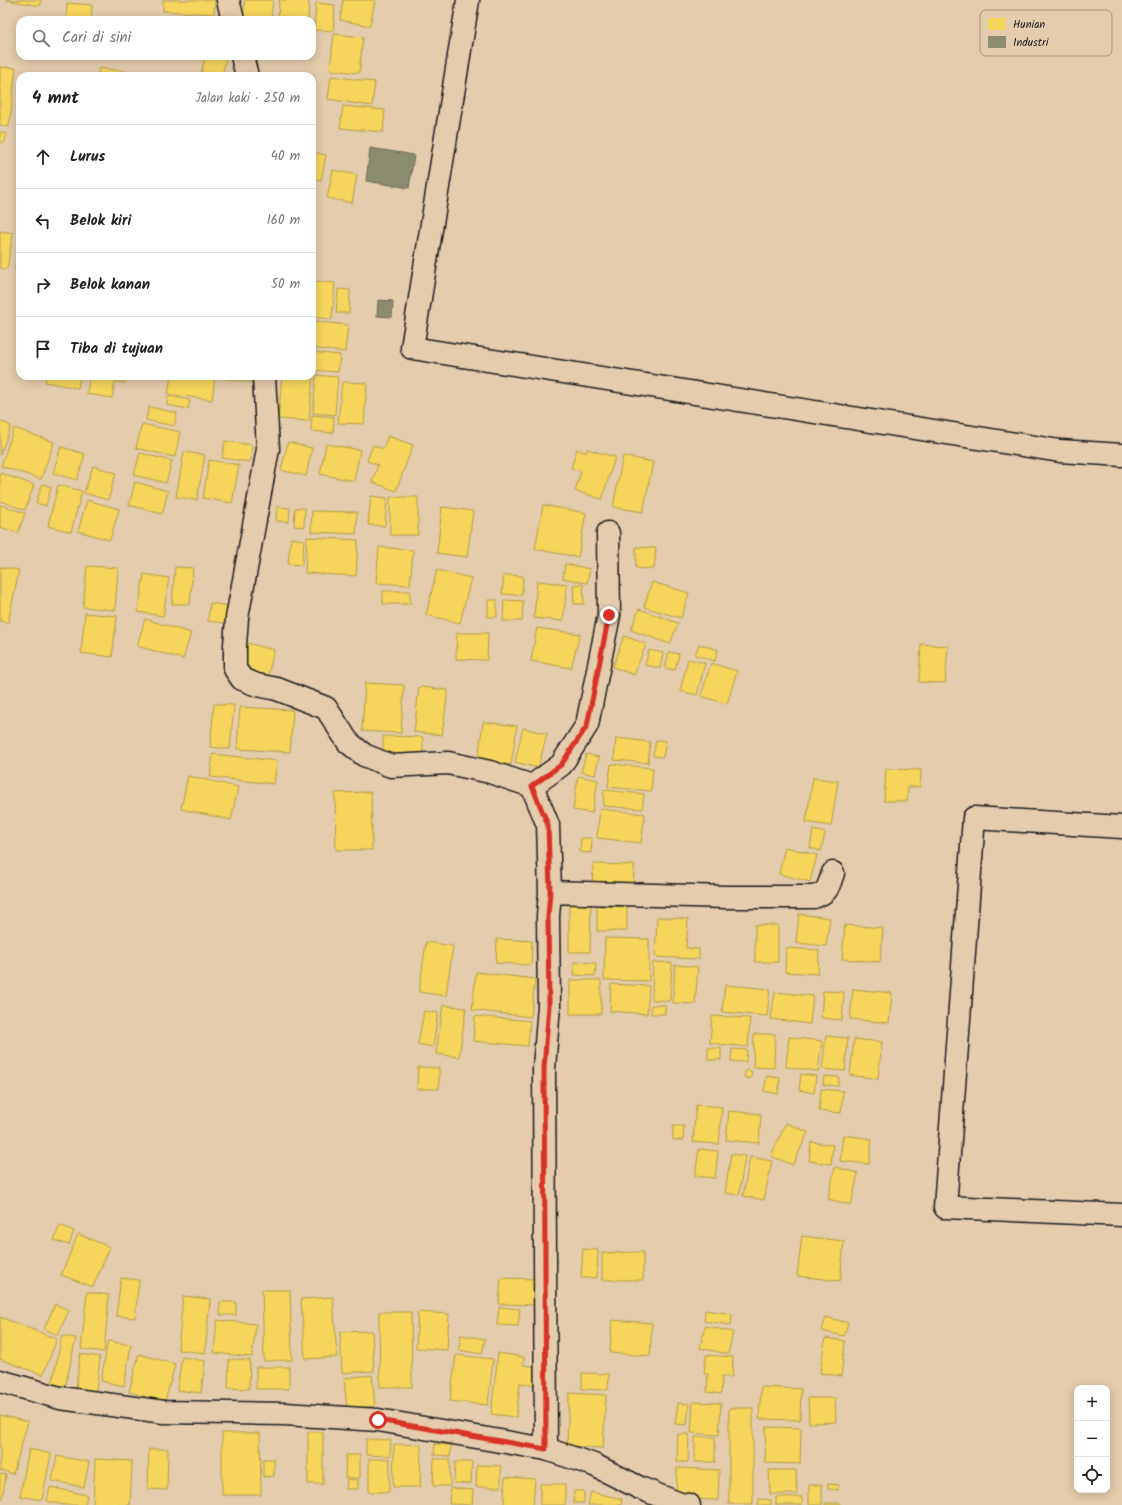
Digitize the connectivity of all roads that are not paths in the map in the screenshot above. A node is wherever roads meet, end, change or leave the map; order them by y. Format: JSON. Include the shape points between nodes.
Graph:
{"nodes":[{"id":1,"x":228,"y":0,"type":"edge"},
{"id":2,"x":468,"y":0,"type":"edge"},
{"id":3,"x":232,"y":16,"type":"edge"},
{"id":4,"x":243,"y":60,"type":"edge"},
{"id":5,"x":246,"y":72,"type":"edge"},
{"id":6,"x":264,"y":380,"type":"edge"},
{"id":7,"x":1122,"y":455,"type":"edge"},
{"id":8,"x":608,"y":532,"type":"dead end"},
{"id":9,"x":532,"y":786,"type":"junction"},
{"id":10,"x":1122,"y":827,"type":"edge"},
{"id":11,"x":833,"y":873,"type":"dead end"},
{"id":12,"x":550,"y":892,"type":"junction"},
{"id":13,"x":1122,"y":1215,"type":"edge"},
{"id":14,"x":0,"y":1381,"type":"edge"},
{"id":15,"x":546,"y":1449,"type":"junction"},
{"id":16,"x":689,"y":1505,"type":"edge"}],
"edges":[{"from":1,"to":3,"type":"street"},
{"from":2,"to":7,"type":"street","via":[[412,348],[1060,451]]},
{"from":4,"to":5,"type":"street"},
{"from":6,"to":9,"type":"street","via":[[268,449],[237,618],[234,645],[235,669],[238,674],[242,679],[257,685],[277,689],[326,708],[348,742],[364,755],[391,766],[448,763],[490,772]]},
{"from":8,"to":9,"type":"street","via":[[609,615],[587,726],[561,765]]},
{"from":9,"to":12,"type":"street","via":[[548,825]]},
{"from":10,"to":13,"type":"street","via":[[974,818],[945,1207]]},
{"from":11,"to":12,"type":"street","via":[[823,894],[814,896],[726,897]]},
{"from":12,"to":15,"type":"street","via":[[549,1006],[544,1068]]},
{"from":14,"to":15,"type":"street","via":[[60,1398],[164,1412],[286,1414],[378,1420]]},
{"from":15,"to":16,"type":"street","via":[[594,1465],[640,1488],[680,1504]]}]}
